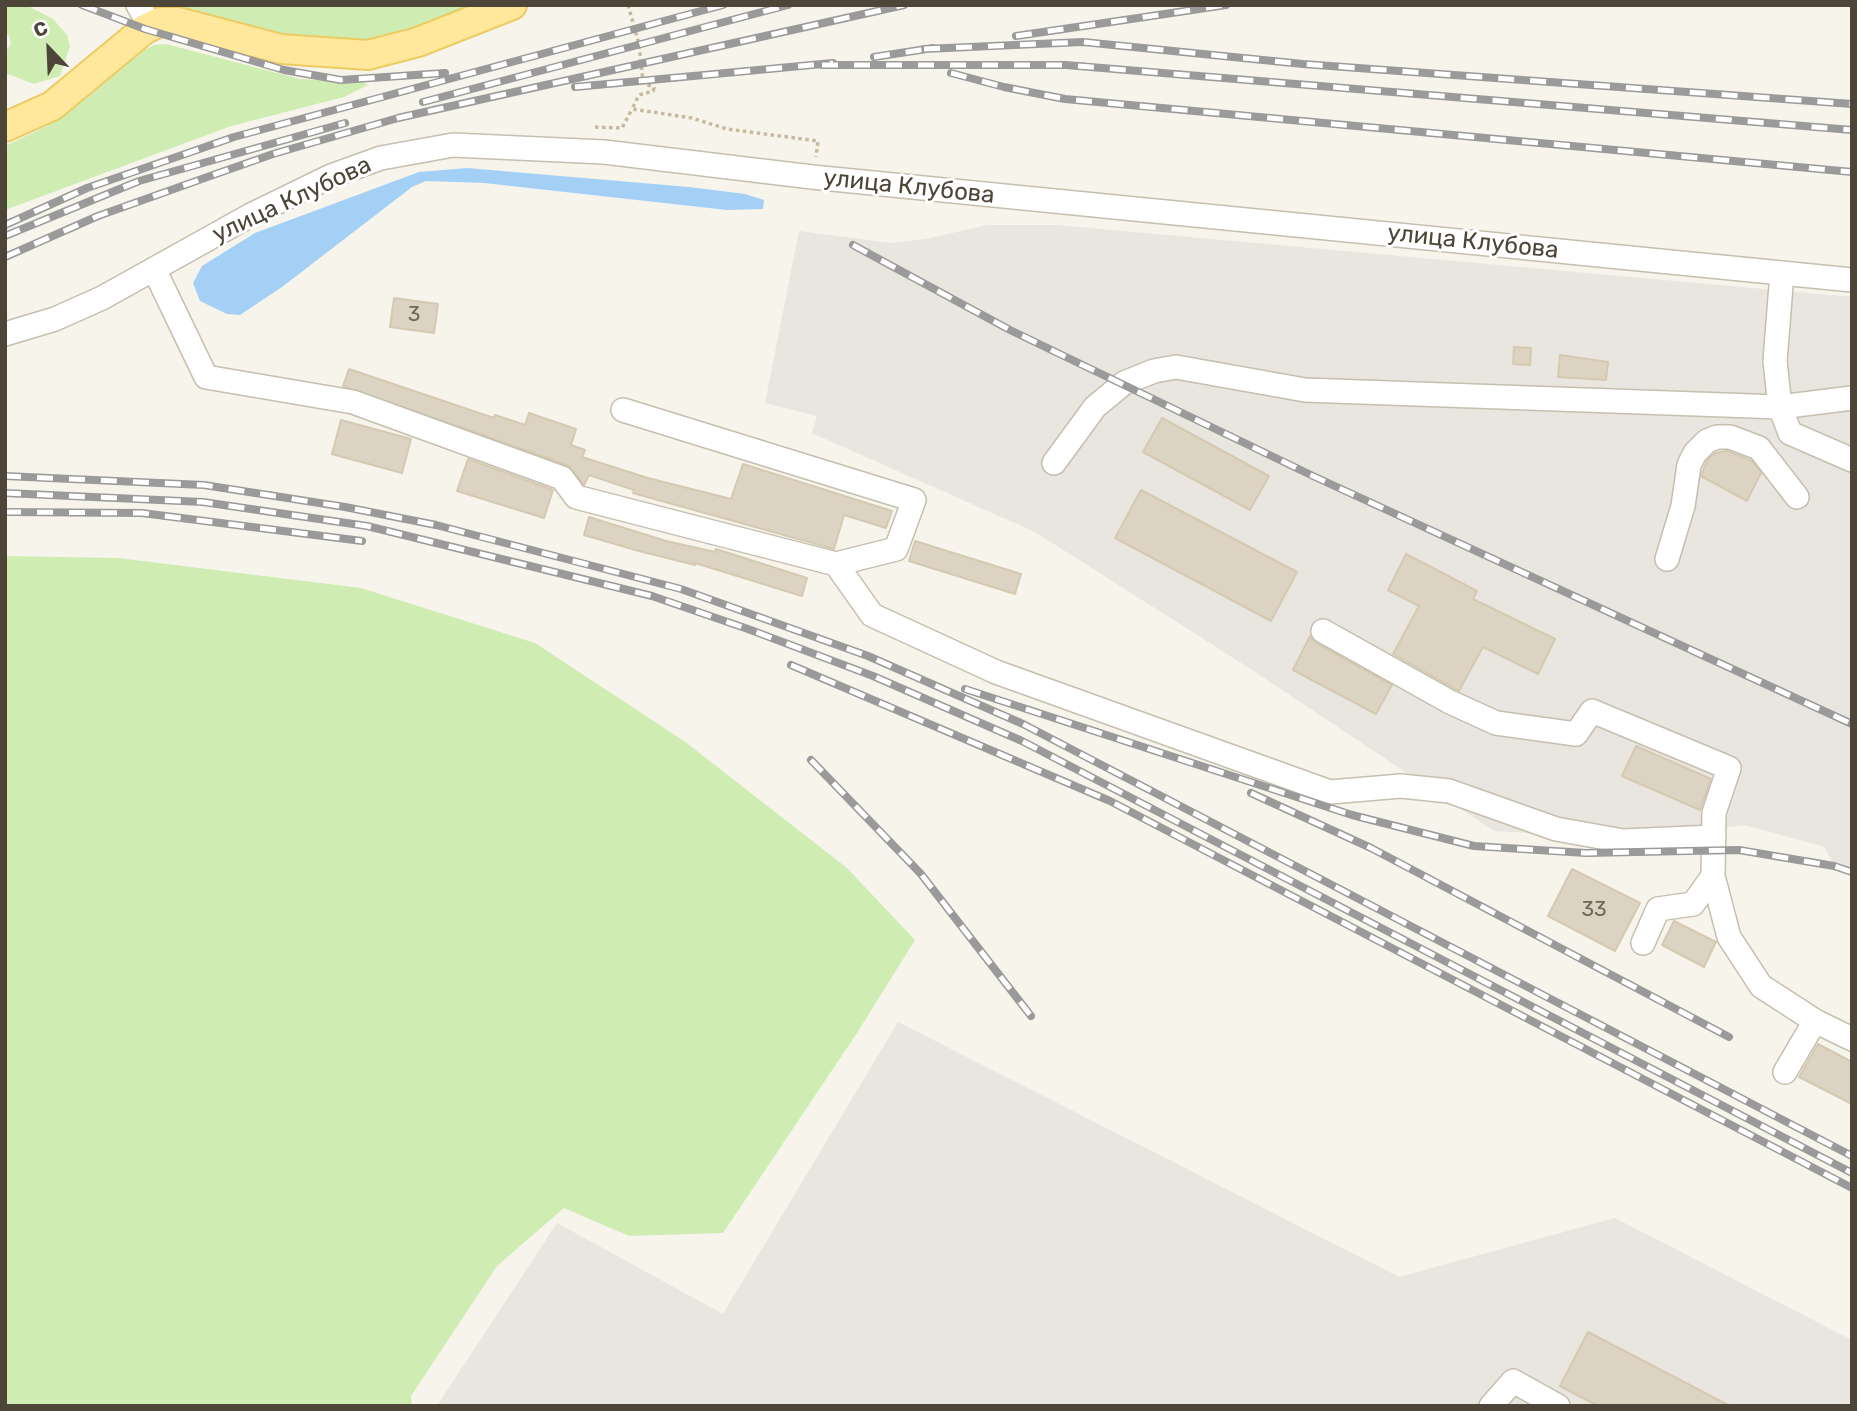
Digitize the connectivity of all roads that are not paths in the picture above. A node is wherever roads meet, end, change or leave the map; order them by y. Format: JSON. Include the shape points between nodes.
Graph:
{"nodes":[{"id":1,"x":512,"y":5,"type":"edge"},
{"id":2,"x":144,"y":15,"type":"edge"},
{"id":3,"x":5,"y":127,"type":"edge"},
{"id":4,"x":154,"y":269,"type":"junction"},
{"id":5,"x":1782,"y":273,"type":"junction"},
{"id":6,"x":1852,"y":280,"type":"edge"},
{"id":7,"x":5,"y":334,"type":"edge"},
{"id":8,"x":1852,"y":398,"type":"edge"},
{"id":9,"x":1780,"y":407,"type":"junction"},
{"id":10,"x":623,"y":410,"type":"dead end"},
{"id":11,"x":1790,"y":433,"type":"junction"},
{"id":12,"x":1759,"y":448,"type":"junction"},
{"id":13,"x":1852,"y":460,"type":"edge"},
{"id":14,"x":1054,"y":463,"type":"dead end"},
{"id":15,"x":1797,"y":497,"type":"dead end"},
{"id":16,"x":1667,"y":559,"type":"dead end"},
{"id":17,"x":836,"y":564,"type":"junction"},
{"id":18,"x":1323,"y":631,"type":"dead end"},
{"id":19,"x":1714,"y":837,"type":"junction"},
{"id":20,"x":1713,"y":876,"type":"junction"},
{"id":21,"x":1643,"y":943,"type":"dead end"},
{"id":22,"x":1815,"y":1021,"type":"junction"},
{"id":23,"x":1852,"y":1040,"type":"edge"},
{"id":24,"x":1785,"y":1072,"type":"dead end"},
{"id":25,"x":1491,"y":1406,"type":"edge"},
{"id":26,"x":1558,"y":1406,"type":"edge"}],
"edges":[{"from":1,"to":2,"type":"main road","via":[[418,43],[368,55],[281,49]]},
{"from":2,"to":3,"type":"main road","via":[[66,96]]},
{"from":4,"to":5,"type":"street","name":"улица Клубова","via":[[331,176],[419,149],[489,145],[604,152],[821,178]]},
{"from":4,"to":7,"type":"street","name":"улица Клубова","via":[[55,319]]},
{"from":4,"to":17,"type":"street","via":[[206,377],[352,402],[562,478],[576,497]]},
{"from":5,"to":6,"type":"street","name":"улица Клубова"},
{"from":5,"to":9,"type":"street","via":[[1775,361]]},
{"from":8,"to":9,"type":"street"},
{"from":9,"to":11,"type":"street"},
{"from":9,"to":14,"type":"street","via":[[1305,390],[1177,367],[1125,383],[1095,407]]},
{"from":10,"to":17,"type":"street","via":[[914,500],[896,550]]},
{"from":11,"to":12,"type":"street"},
{"from":11,"to":13,"type":"street"},
{"from":12,"to":15,"type":"street"},
{"from":12,"to":16,"type":"street","via":[[1717,437],[1695,453]]},
{"from":17,"to":19,"type":"street","via":[[872,615],[984,666],[1330,792],[1401,786],[1449,791],[1556,829],[1623,841]]},
{"from":18,"to":19,"type":"street","via":[[1496,723],[1576,734],[1592,711],[1729,768],[1714,813]]},
{"from":19,"to":20,"type":"street"},
{"from":20,"to":21,"type":"street","via":[[1693,904],[1658,909]]},
{"from":20,"to":22,"type":"street","via":[[1729,937],[1761,986]]},
{"from":22,"to":23,"type":"street"},
{"from":22,"to":24,"type":"street"},
{"from":25,"to":26,"type":"street","via":[[1513,1381]]}]}
